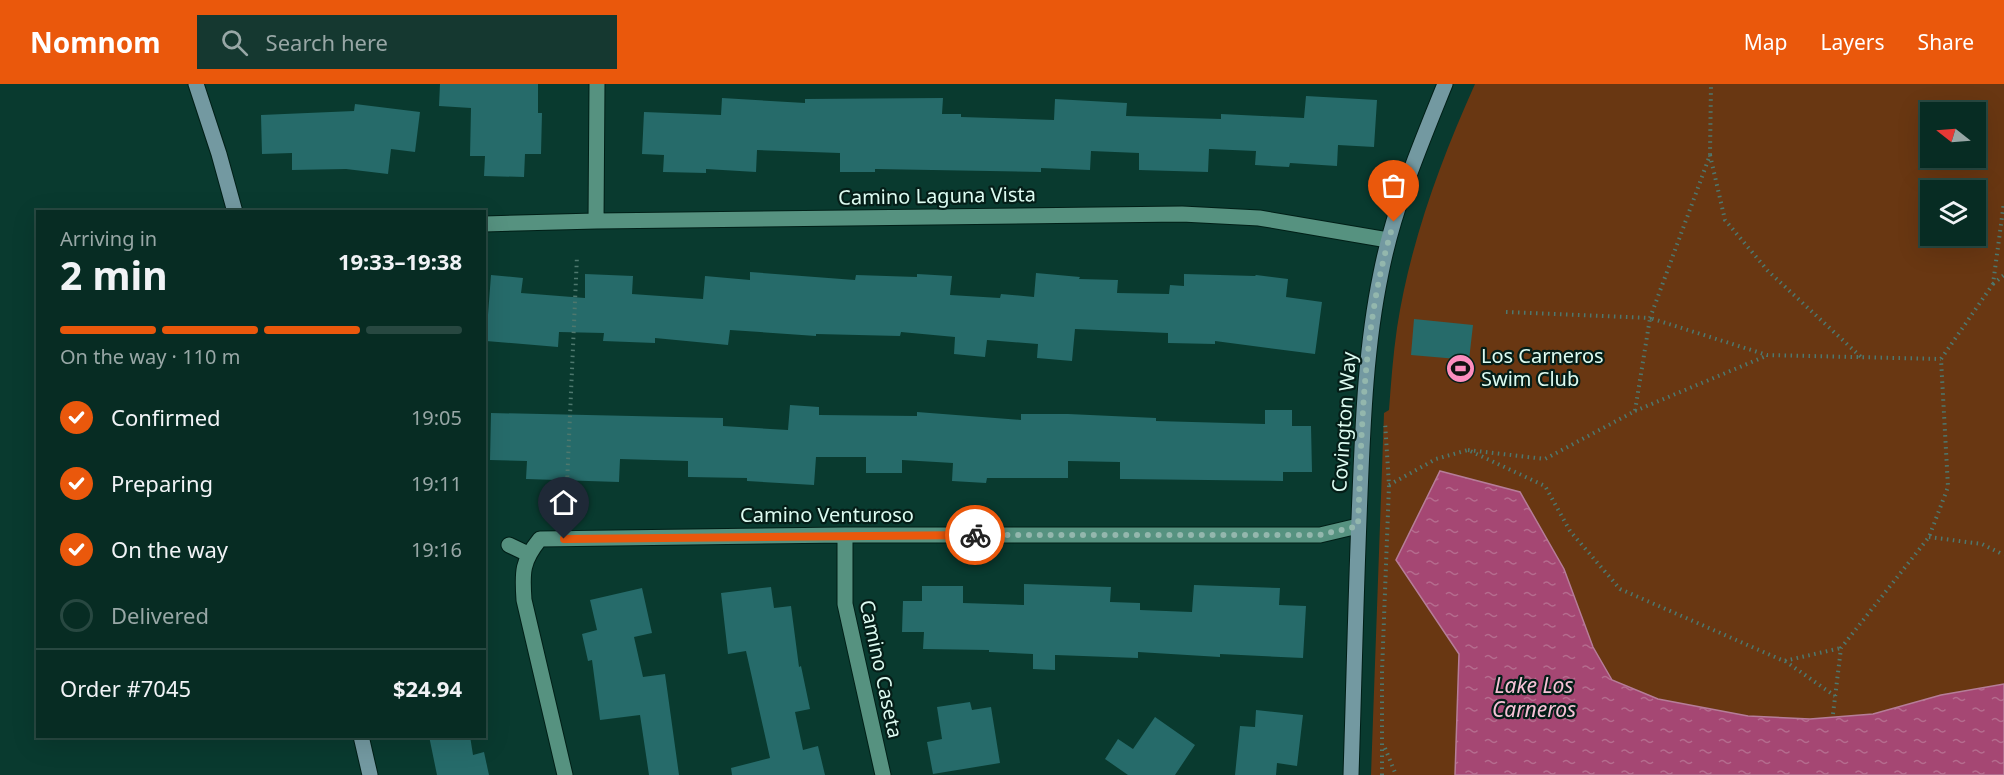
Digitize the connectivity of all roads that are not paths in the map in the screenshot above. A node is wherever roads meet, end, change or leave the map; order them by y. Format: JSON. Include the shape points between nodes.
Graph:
{"nodes":[{"id":1,"x":196,"y":84,"type":"edge"},
{"id":2,"x":597,"y":84,"type":"edge"},
{"id":3,"x":1445,"y":84,"type":"edge"},
{"id":4,"x":234,"y":210,"type":"edge"},
{"id":5,"x":596,"y":221,"type":"junction"},
{"id":6,"x":486,"y":224,"type":"edge"},
{"id":7,"x":1388,"y":240,"type":"junction"},
{"id":8,"x":1358,"y":526,"type":"junction"},
{"id":9,"x":845,"y":535,"type":"junction"},
{"id":10,"x":509,"y":545,"type":"dead end"},
{"id":11,"x":528,"y":554,"type":"junction"},
{"id":12,"x":361,"y":738,"type":"edge"},
{"id":13,"x":370,"y":775,"type":"edge"},
{"id":14,"x":565,"y":775,"type":"edge"},
{"id":15,"x":883,"y":775,"type":"edge"},
{"id":16,"x":1351,"y":775,"type":"edge"}],
"edges":[{"from":1,"to":4,"type":"street"},
{"from":2,"to":5,"type":"street"},
{"from":3,"to":7,"type":"street","name":"Covington Way","via":[[1410,169]]},
{"from":5,"to":6,"type":"street","name":"Camino Laguna Vista"},
{"from":5,"to":7,"type":"street","name":"Camino Laguna Vista","via":[[1182,214],[1259,218]]},
{"from":7,"to":8,"type":"street","name":"Covington Way","via":[[1365,384]]},
{"from":8,"to":9,"type":"street","name":"Camino Venturoso","via":[[1320,535]]},
{"from":8,"to":16,"type":"street","name":"Covington Way"},
{"from":9,"to":11,"type":"street","name":"Camino Venturoso","via":[[540,539]]},
{"from":9,"to":15,"type":"street","name":"Camino Caseta","via":[[845,604]]},
{"from":10,"to":11,"type":"street"},
{"from":11,"to":14,"type":"street","via":[[522,577],[524,600]]},
{"from":12,"to":13,"type":"street"}]}
